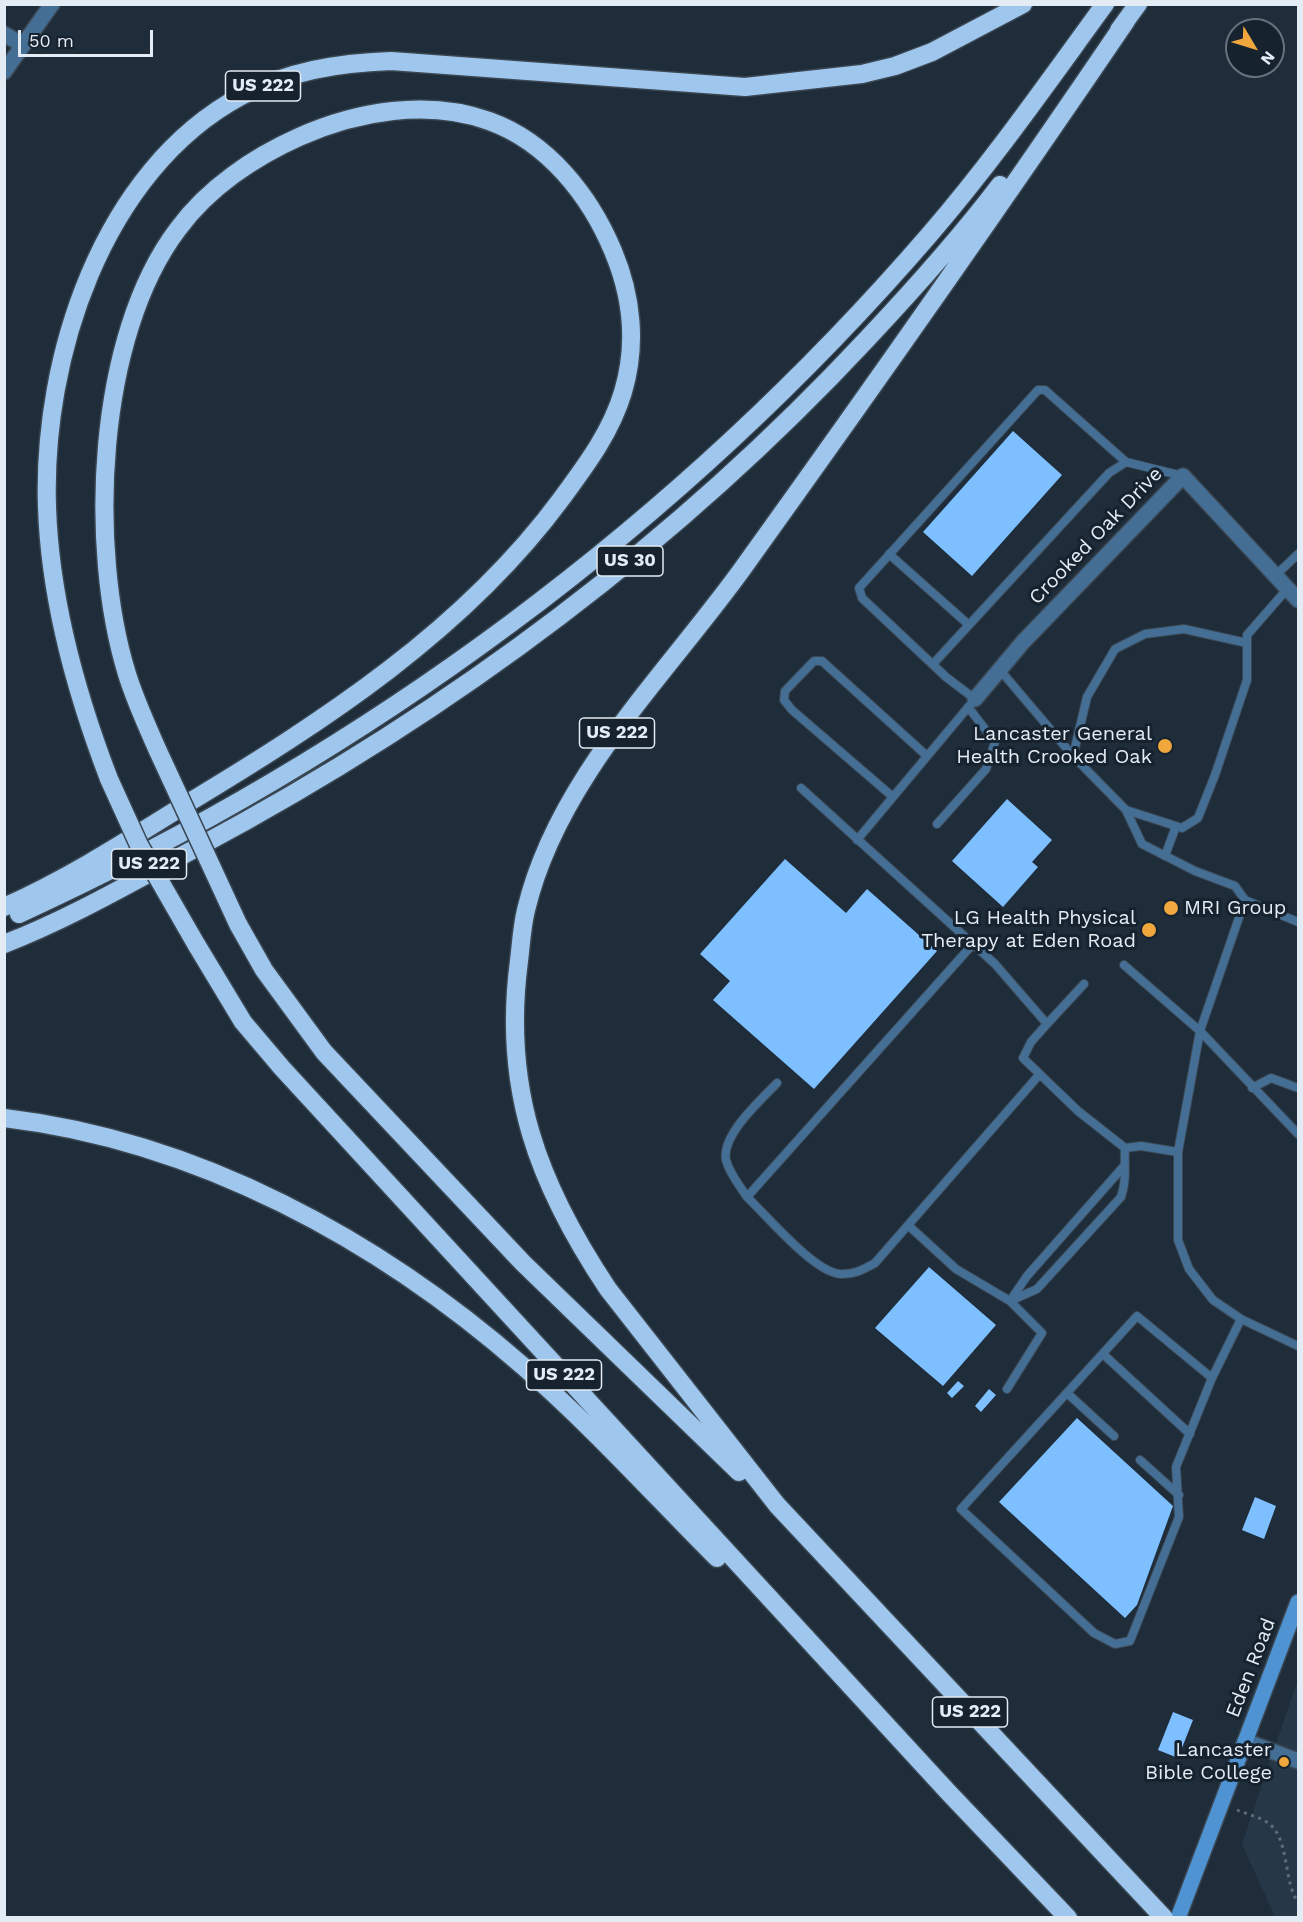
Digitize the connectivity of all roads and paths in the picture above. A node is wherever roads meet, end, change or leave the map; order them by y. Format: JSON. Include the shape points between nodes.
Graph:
{"nodes":[{"id":1,"x":52,"y":4,"type":"edge"},
{"id":2,"x":1023,"y":4,"type":"edge"},
{"id":3,"x":1105,"y":4,"type":"edge"},
{"id":4,"x":1138,"y":4,"type":"edge"},
{"id":5,"x":1126,"y":21,"type":"junction"},
{"id":6,"x":4,"y":34,"type":"edge"},
{"id":7,"x":23,"y":45,"type":"junction"},
{"id":8,"x":4,"y":72,"type":"edge"},
{"id":9,"x":1126,"y":462,"type":"junction"},
{"id":10,"x":1184,"y":476,"type":"junction"},
{"id":11,"x":889,"y":554,"type":"junction"},
{"id":12,"x":1299,"y":554,"type":"edge"},
{"id":13,"x":1276,"y":575,"type":"junction"},
{"id":14,"x":1293,"y":594,"type":"edge"},
{"id":15,"x":969,"y":625,"type":"junction"},
{"id":16,"x":1246,"y":643,"type":"junction"},
{"id":17,"x":933,"y":664,"type":"junction"},
{"id":18,"x":1000,"y":670,"type":"junction"},
{"id":19,"x":972,"y":703,"type":"junction"},
{"id":20,"x":927,"y":756,"type":"junction"},
{"id":21,"x":1072,"y":756,"type":"junction"},
{"id":22,"x":801,"y":788,"type":"dead end"},
{"id":23,"x":893,"y":797,"type":"junction"},
{"id":24,"x":1126,"y":810,"type":"junction"},
{"id":25,"x":938,"y":824,"type":"dead end"},
{"id":26,"x":1176,"y":826,"type":"junction"},
{"id":27,"x":857,"y":840,"type":"junction"},
{"id":28,"x":1165,"y":856,"type":"junction"},
{"id":29,"x":1245,"y":900,"type":"junction"},
{"id":30,"x":4,"y":907,"type":"edge"},
{"id":31,"x":4,"y":919,"type":"edge"},
{"id":32,"x":1299,"y":922,"type":"edge"},
{"id":33,"x":4,"y":944,"type":"edge"},
{"id":34,"x":973,"y":944,"type":"junction"},
{"id":35,"x":1124,"y":965,"type":"dead end"},
{"id":36,"x":1084,"y":984,"type":"dead end"},
{"id":37,"x":1047,"y":1024,"type":"junction"},
{"id":38,"x":1200,"y":1031,"type":"junction"},
{"id":39,"x":1039,"y":1076,"type":"junction"},
{"id":40,"x":777,"y":1083,"type":"dead end"},
{"id":41,"x":1252,"y":1088,"type":"junction"},
{"id":42,"x":1299,"y":1088,"type":"edge"},
{"id":43,"x":4,"y":1118,"type":"edge"},
{"id":44,"x":1299,"y":1134,"type":"edge"},
{"id":45,"x":1125,"y":1148,"type":"junction"},
{"id":46,"x":1178,"y":1152,"type":"junction"},
{"id":47,"x":1124,"y":1166,"type":"junction"},
{"id":48,"x":747,"y":1197,"type":"junction"},
{"id":49,"x":909,"y":1226,"type":"junction"},
{"id":50,"x":1010,"y":1301,"type":"junction"},
{"id":51,"x":1241,"y":1319,"type":"junction"},
{"id":52,"x":1299,"y":1346,"type":"edge"},
{"id":53,"x":1103,"y":1354,"type":"junction"},
{"id":54,"x":1212,"y":1378,"type":"junction"},
{"id":55,"x":1007,"y":1389,"type":"dead end"},
{"id":56,"x":1067,"y":1393,"type":"junction"},
{"id":57,"x":1190,"y":1434,"type":"junction"},
{"id":58,"x":1114,"y":1436,"type":"dead end"},
{"id":59,"x":1140,"y":1460,"type":"dead end"},
{"id":60,"x":1179,"y":1495,"type":"junction"},
{"id":61,"x":777,"y":1505,"type":"junction"},
{"id":62,"x":1299,"y":1602,"type":"edge"},
{"id":63,"x":1245,"y":1742,"type":"junction"},
{"id":64,"x":1299,"y":1761,"type":"edge"},
{"id":65,"x":950,"y":1793,"type":"junction"},
{"id":66,"x":1221,"y":1804,"type":"junction"},
{"id":67,"x":1299,"y":1902,"type":"edge"},
{"id":68,"x":1068,"y":1917,"type":"edge"},
{"id":69,"x":1164,"y":1917,"type":"edge"},
{"id":70,"x":1178,"y":1917,"type":"edge"}],
"edges":[{"from":1,"to":7,"type":"street"},
{"from":2,"to":65,"type":"highway","number":"US 222","bridge":true,"via":[[932,52],[895,66],[853,75],[746,87],[391,61],[350,62],[316,68],[241,96],[182,139],[148,173],[130,200],[94,266],[66,342],[50,429],[47,509],[53,572],[93,738],[139,845],[243,1022]]},
{"from":3,"to":31,"type":"highway","number":"US 30","via":[[984,169],[886,284],[750,424],[636,526],[476,650],[292,772],[176,838]]},
{"from":4,"to":5,"type":"highway","number":"US 30"},
{"from":5,"to":33,"type":"highway","number":"US 30","via":[[981,210],[911,292],[778,430],[604,583],[438,704],[297,793],[98,900]]},
{"from":5,"to":61,"type":"highway","number":"US 222","via":[[956,271],[572,797],[549,839],[525,913],[515,986],[514,1035],[519,1092],[548,1184],[608,1289]]},
{"from":6,"to":7,"type":"street"},
{"from":7,"to":8,"type":"street"},
{"from":9,"to":10,"type":"lane"},
{"from":9,"to":11,"type":"lane","via":[[1045,390],[1038,390]]},
{"from":9,"to":15,"type":"lane","via":[[1109,474]]},
{"from":10,"to":13,"type":"street","name":"Crooked Oak Drive"},
{"from":10,"to":18,"type":"street","name":"Crooked Oak Drive","via":[[1097,563]]},
{"from":11,"to":15,"type":"lane"},
{"from":11,"to":17,"type":"lane","via":[[859,588],[862,598]]},
{"from":12,"to":13,"type":"lane"},
{"from":13,"to":14,"type":"street","name":"Crooked Oak Drive"},
{"from":14,"to":16,"type":"lane","via":[[1247,635]]},
{"from":15,"to":17,"type":"lane"},
{"from":16,"to":21,"type":"lane","via":[[1184,629],[1145,634],[1115,649],[1087,697]]},
{"from":16,"to":26,"type":"lane","via":[[1247,680],[1198,818],[1182,828]]},
{"from":17,"to":19,"type":"lane"},
{"from":18,"to":19,"type":"street","name":"Crooked Oak Drive"},
{"from":18,"to":21,"type":"lane"},
{"from":19,"to":20,"type":"lane"},
{"from":19,"to":25,"type":"lane","via":[[995,742],[986,769]]},
{"from":20,"to":23,"type":"lane"},
{"from":20,"to":23,"type":"lane","via":[[822,661],[814,661],[785,691],[784,700],[792,710]]},
{"from":21,"to":24,"type":"lane"},
{"from":22,"to":27,"type":"lane"},
{"from":23,"to":27,"type":"lane"},
{"from":24,"to":26,"type":"lane"},
{"from":24,"to":28,"type":"lane","via":[[1142,844]]},
{"from":26,"to":28,"type":"lane"},
{"from":27,"to":34,"type":"lane"},
{"from":28,"to":29,"type":"lane","via":[[1234,886]]},
{"from":29,"to":32,"type":"lane"},
{"from":29,"to":38,"type":"lane"},
{"from":30,"to":61,"type":"highway","bridge":true,"via":[[101,856],[265,757],[374,682],[491,583],[528,542],[595,453],[617,410],[630,362],[632,327],[625,284],[608,238],[575,184],[524,140],[492,122],[452,112],[399,110],[357,117],[313,130],[266,152],[201,202],[177,229],[153,268],[123,346],[111,408],[104,503],[117,630],[127,674],[158,750],[237,924],[264,970],[324,1053],[439,1178],[714,1450]]},
{"from":34,"to":37,"type":"lane"},
{"from":34,"to":48,"type":"lane"},
{"from":35,"to":38,"type":"lane"},
{"from":36,"to":37,"type":"lane"},
{"from":37,"to":39,"type":"lane","via":[[1030,1042],[1023,1058]]},
{"from":38,"to":41,"type":"lane"},
{"from":38,"to":46,"type":"lane"},
{"from":39,"to":45,"type":"lane"},
{"from":39,"to":49,"type":"lane"},
{"from":40,"to":48,"type":"lane","via":[[739,1124],[728,1143],[726,1159]]},
{"from":41,"to":42,"type":"lane","via":[[1271,1078]]},
{"from":41,"to":44,"type":"lane"},
{"from":43,"to":65,"type":"highway","via":[[116,1138],[196,1166],[267,1197],[366,1250],[459,1315],[524,1367],[591,1429],[898,1745]]},
{"from":45,"to":46,"type":"lane","via":[[1142,1146]]},
{"from":45,"to":47,"type":"lane"},
{"from":46,"to":51,"type":"lane","via":[[1178,1240],[1189,1269],[1213,1300]]},
{"from":47,"to":50,"type":"lane","via":[[1027,1276]]},
{"from":47,"to":50,"type":"lane","via":[[1127,1179],[1121,1197],[1109,1213],[1037,1289]]},
{"from":48,"to":49,"type":"lane","via":[[822,1268],[839,1274],[857,1273],[875,1263]]},
{"from":49,"to":50,"type":"lane","via":[[956,1269]]},
{"from":50,"to":55,"type":"lane","via":[[1042,1335]]},
{"from":51,"to":52,"type":"lane"},
{"from":51,"to":54,"type":"lane"},
{"from":53,"to":54,"type":"lane","via":[[1137,1316]]},
{"from":53,"to":56,"type":"lane"},
{"from":53,"to":57,"type":"lane"},
{"from":54,"to":57,"type":"lane"},
{"from":56,"to":58,"type":"lane"},
{"from":56,"to":60,"type":"lane","via":[[961,1509],[1094,1633],[1115,1644],[1130,1641],[1179,1517]]},
{"from":57,"to":60,"type":"lane","via":[[1176,1467]]},
{"from":59,"to":60,"type":"lane"},
{"from":61,"to":69,"type":"highway","number":"US 222"},
{"from":62,"to":63,"type":"street","name":"Eden Road"},
{"from":63,"to":64,"type":"street"},
{"from":63,"to":66,"type":"street","name":"Eden Road"},
{"from":65,"to":68,"type":"highway","number":"US 222"},
{"from":66,"to":67,"type":"path","via":[[1269,1823],[1284,1850],[1292,1893]]},
{"from":66,"to":70,"type":"street","name":"Eden Road"}]}
